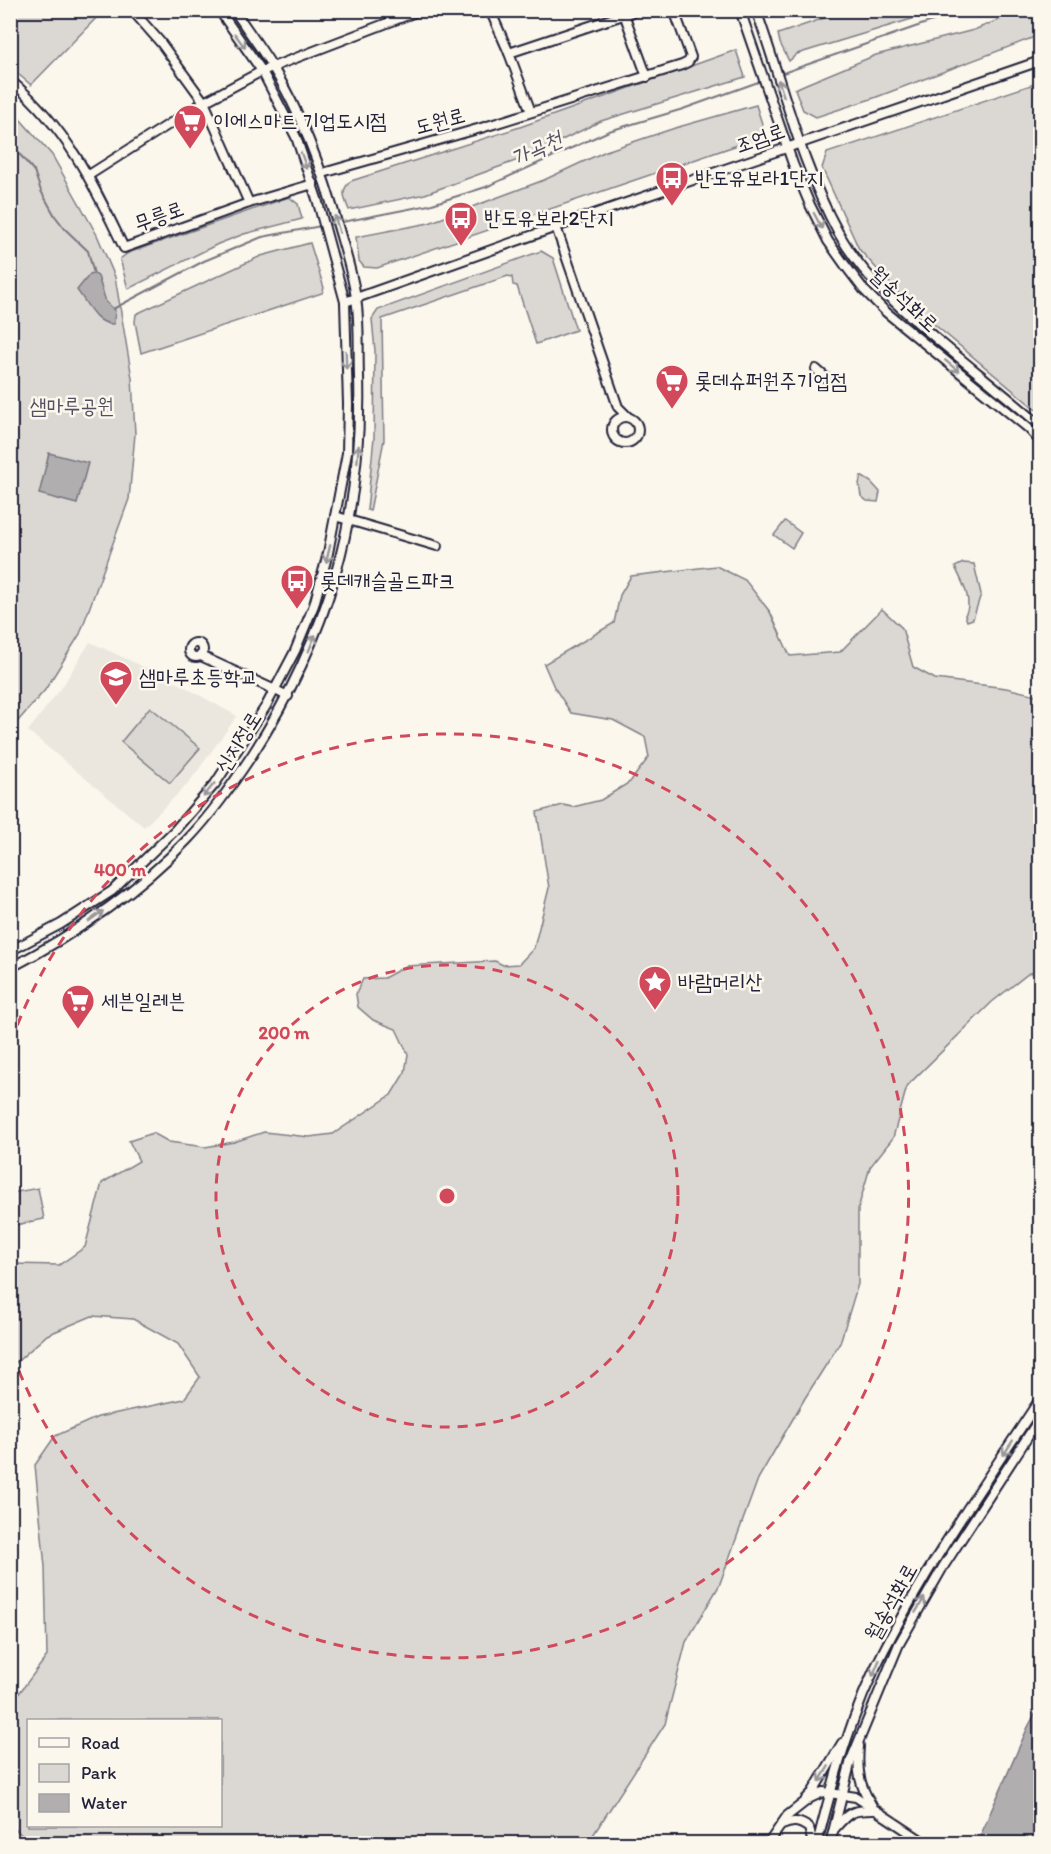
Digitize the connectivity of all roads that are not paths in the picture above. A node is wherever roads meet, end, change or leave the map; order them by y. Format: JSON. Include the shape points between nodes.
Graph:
{"nodes":[{"id":1,"x":132,"y":10,"type":"edge"},
{"id":2,"x":219,"y":10,"type":"edge"},
{"id":3,"x":234,"y":10,"type":"edge"},
{"id":4,"x":421,"y":10,"type":"edge"},
{"id":5,"x":490,"y":10,"type":"edge"},
{"id":6,"x":638,"y":10,"type":"edge"},
{"id":7,"x":674,"y":10,"type":"edge"},
{"id":8,"x":740,"y":10,"type":"edge"},
{"id":9,"x":756,"y":10,"type":"edge"},
{"id":10,"x":624,"y":13,"type":"edge"},
{"id":11,"x":509,"y":53,"type":"junction"},
{"id":12,"x":1041,"y":61,"type":"edge"},
{"id":13,"x":272,"y":66,"type":"junction"},
{"id":14,"x":262,"y":70,"type":"junction"},
{"id":15,"x":647,"y":77,"type":"junction"},
{"id":16,"x":10,"y":80,"type":"edge"},
{"id":17,"x":204,"y":102,"type":"junction"},
{"id":18,"x":531,"y":112,"type":"junction"},
{"id":19,"x":800,"y":143,"type":"junction"},
{"id":20,"x":788,"y":147,"type":"junction"},
{"id":21,"x":323,"y":172,"type":"junction"},
{"id":22,"x":89,"y":175,"type":"junction"},
{"id":23,"x":313,"y":184,"type":"junction"},
{"id":24,"x":249,"y":203,"type":"junction"},
{"id":25,"x":556,"y":227,"type":"junction"},
{"id":26,"x":357,"y":298,"type":"junction"},
{"id":27,"x":345,"y":302,"type":"junction"},
{"id":28,"x":898,"y":307,"type":"junction"},
{"id":29,"x":891,"y":316,"type":"junction"},
{"id":30,"x":816,"y":369,"type":"dead end"},
{"id":31,"x":834,"y":385,"type":"dead end"},
{"id":32,"x":618,"y":407,"type":"junction"},
{"id":33,"x":628,"y":417,"type":"junction"},
{"id":34,"x":615,"y":421,"type":"junction"},
{"id":35,"x":1041,"y":425,"type":"edge"},
{"id":36,"x":1041,"y":441,"type":"edge"},
{"id":37,"x":336,"y":516,"type":"junction"},
{"id":38,"x":348,"y":519,"type":"junction"},
{"id":39,"x":436,"y":546,"type":"dead end"},
{"id":40,"x":201,"y":656,"type":"dead end"},
{"id":41,"x":276,"y":689,"type":"junction"},
{"id":42,"x":288,"y":696,"type":"junction"},
{"id":43,"x":10,"y":951,"type":"edge"},
{"id":44,"x":10,"y":968,"type":"edge"},
{"id":45,"x":1041,"y":1399,"type":"edge"},
{"id":46,"x":1041,"y":1418,"type":"edge"},
{"id":47,"x":847,"y":1734,"type":"junction"},
{"id":48,"x":860,"y":1737,"type":"junction"},
{"id":49,"x":830,"y":1793,"type":"junction"},
{"id":50,"x":841,"y":1794,"type":"junction"},
{"id":51,"x":795,"y":1810,"type":"junction"},
{"id":52,"x":874,"y":1810,"type":"junction"},
{"id":53,"x":782,"y":1825,"type":"junction"},
{"id":54,"x":833,"y":1830,"type":"junction"},
{"id":55,"x":768,"y":1844,"type":"edge"},
{"id":56,"x":815,"y":1844,"type":"edge"},
{"id":57,"x":830,"y":1844,"type":"edge"},
{"id":58,"x":927,"y":1844,"type":"edge"}],
"edges":[{"from":1,"to":17,"type":"street"},
{"from":2,"to":14,"type":"street","name":"신지정로","one_way":true},
{"from":3,"to":13,"type":"street"},
{"from":4,"to":13,"type":"street"},
{"from":5,"to":11,"type":"street"},
{"from":6,"to":10,"type":"street"},
{"from":7,"to":15,"type":"street","name":"도원로","via":[[691,57],[682,65]]},
{"from":8,"to":20,"type":"street","name":"월송석화로"},
{"from":19,"to":9,"type":"street","name":"월송석화로","one_way":true},
{"from":10,"to":11,"type":"street"},
{"from":10,"to":15,"type":"street"},
{"from":11,"to":18,"type":"street"},
{"from":12,"to":19,"type":"street","name":"조엄로"},
{"from":13,"to":14,"type":"street"},
{"from":13,"to":21,"type":"street","name":"신지정로"},
{"from":14,"to":17,"type":"street"},
{"from":14,"to":23,"type":"street","name":"신지정로","one_way":true,"via":[[296,137]]},
{"from":15,"to":18,"type":"street","name":"도원로"},
{"from":16,"to":22,"type":"street","name":"무릉로","via":[[53,123]]},
{"from":17,"to":22,"type":"street"},
{"from":17,"to":24,"type":"street"},
{"from":18,"to":21,"type":"street","name":"도원로"},
{"from":19,"to":20,"type":"street","name":"조엄로"},
{"from":19,"to":28,"type":"street","name":"월송석화로","via":[[839,233]]},
{"from":20,"to":25,"type":"street","name":"조엄로"},
{"from":20,"to":29,"type":"street","name":"월송석화로","one_way":true,"via":[[828,241],[864,290]]},
{"from":26,"to":21,"type":"street","name":"신지정로","one_way":true},
{"from":22,"to":24,"type":"street","name":"무릉로","via":[[124,248]]},
{"from":23,"to":24,"type":"street","name":"무릉로"},
{"from":23,"to":27,"type":"street","name":"신지정로"},
{"from":25,"to":26,"type":"street","name":"조엄로"},
{"from":25,"to":32,"type":"street"},
{"from":26,"to":27,"type":"street","name":"조엄로"},
{"from":38,"to":26,"type":"street","name":"신지정로","one_way":true,"via":[[360,428]]},
{"from":27,"to":37,"type":"street","name":"신지정로","one_way":true,"via":[[346,453]]},
{"from":28,"to":29,"type":"street"},
{"from":28,"to":35,"type":"street","name":"월송석화로"},
{"from":29,"to":36,"type":"street","name":"월송석화로","one_way":true},
{"from":30,"to":31,"type":"street"},
{"from":32,"to":33,"type":"street"},
{"from":32,"to":34,"type":"street"},
{"from":33,"to":34,"type":"street"},
{"from":33,"to":34,"type":"street","via":[[638,429],[630,442],[614,438]]},
{"from":37,"to":38,"type":"street"},
{"from":37,"to":41,"type":"street","name":"신지정로","one_way":true,"via":[[314,605]]},
{"from":38,"to":39,"type":"street"},
{"from":42,"to":38,"type":"street","name":"신지정로","one_way":true,"via":[[323,616]]},
{"from":40,"to":41,"type":"street"},
{"from":41,"to":42,"type":"street"},
{"from":41,"to":43,"type":"street","name":"신지정로","one_way":true,"via":[[214,784],[141,864],[112,891],[82,911]]},
{"from":44,"to":42,"type":"street","name":"신지정로","one_way":true,"via":[[86,924],[173,854],[216,807]]},
{"from":45,"to":47,"type":"street","name":"월송석화로","one_way":true,"via":[[933,1562],[883,1651]]},
{"from":48,"to":46,"type":"street","name":"월송석화로","one_way":true,"via":[[909,1625]]},
{"from":47,"to":49,"type":"street","name":"월송석화로"},
{"from":47,"to":51,"type":"street","one_way":true,"via":[[812,1793]]},
{"from":48,"to":50,"type":"street","name":"월송석화로"},
{"from":48,"to":52,"type":"street","via":[[857,1769],[862,1790]]},
{"from":49,"to":50,"type":"street"},
{"from":49,"to":51,"type":"street","via":[[810,1798]]},
{"from":49,"to":56,"type":"street","name":"월송석화로"},
{"from":50,"to":52,"type":"street","via":[[856,1797]]},
{"from":50,"to":54,"type":"street","name":"월송석화로"},
{"from":51,"to":53,"type":"street"},
{"from":52,"to":54,"type":"street","via":[[848,1813]]},
{"from":52,"to":58,"type":"street"},
{"from":53,"to":55,"type":"street"},
{"from":53,"to":56,"type":"street","via":[[801,1822],[809,1828]]},
{"from":54,"to":57,"type":"street","name":"월송석화로"}]}
